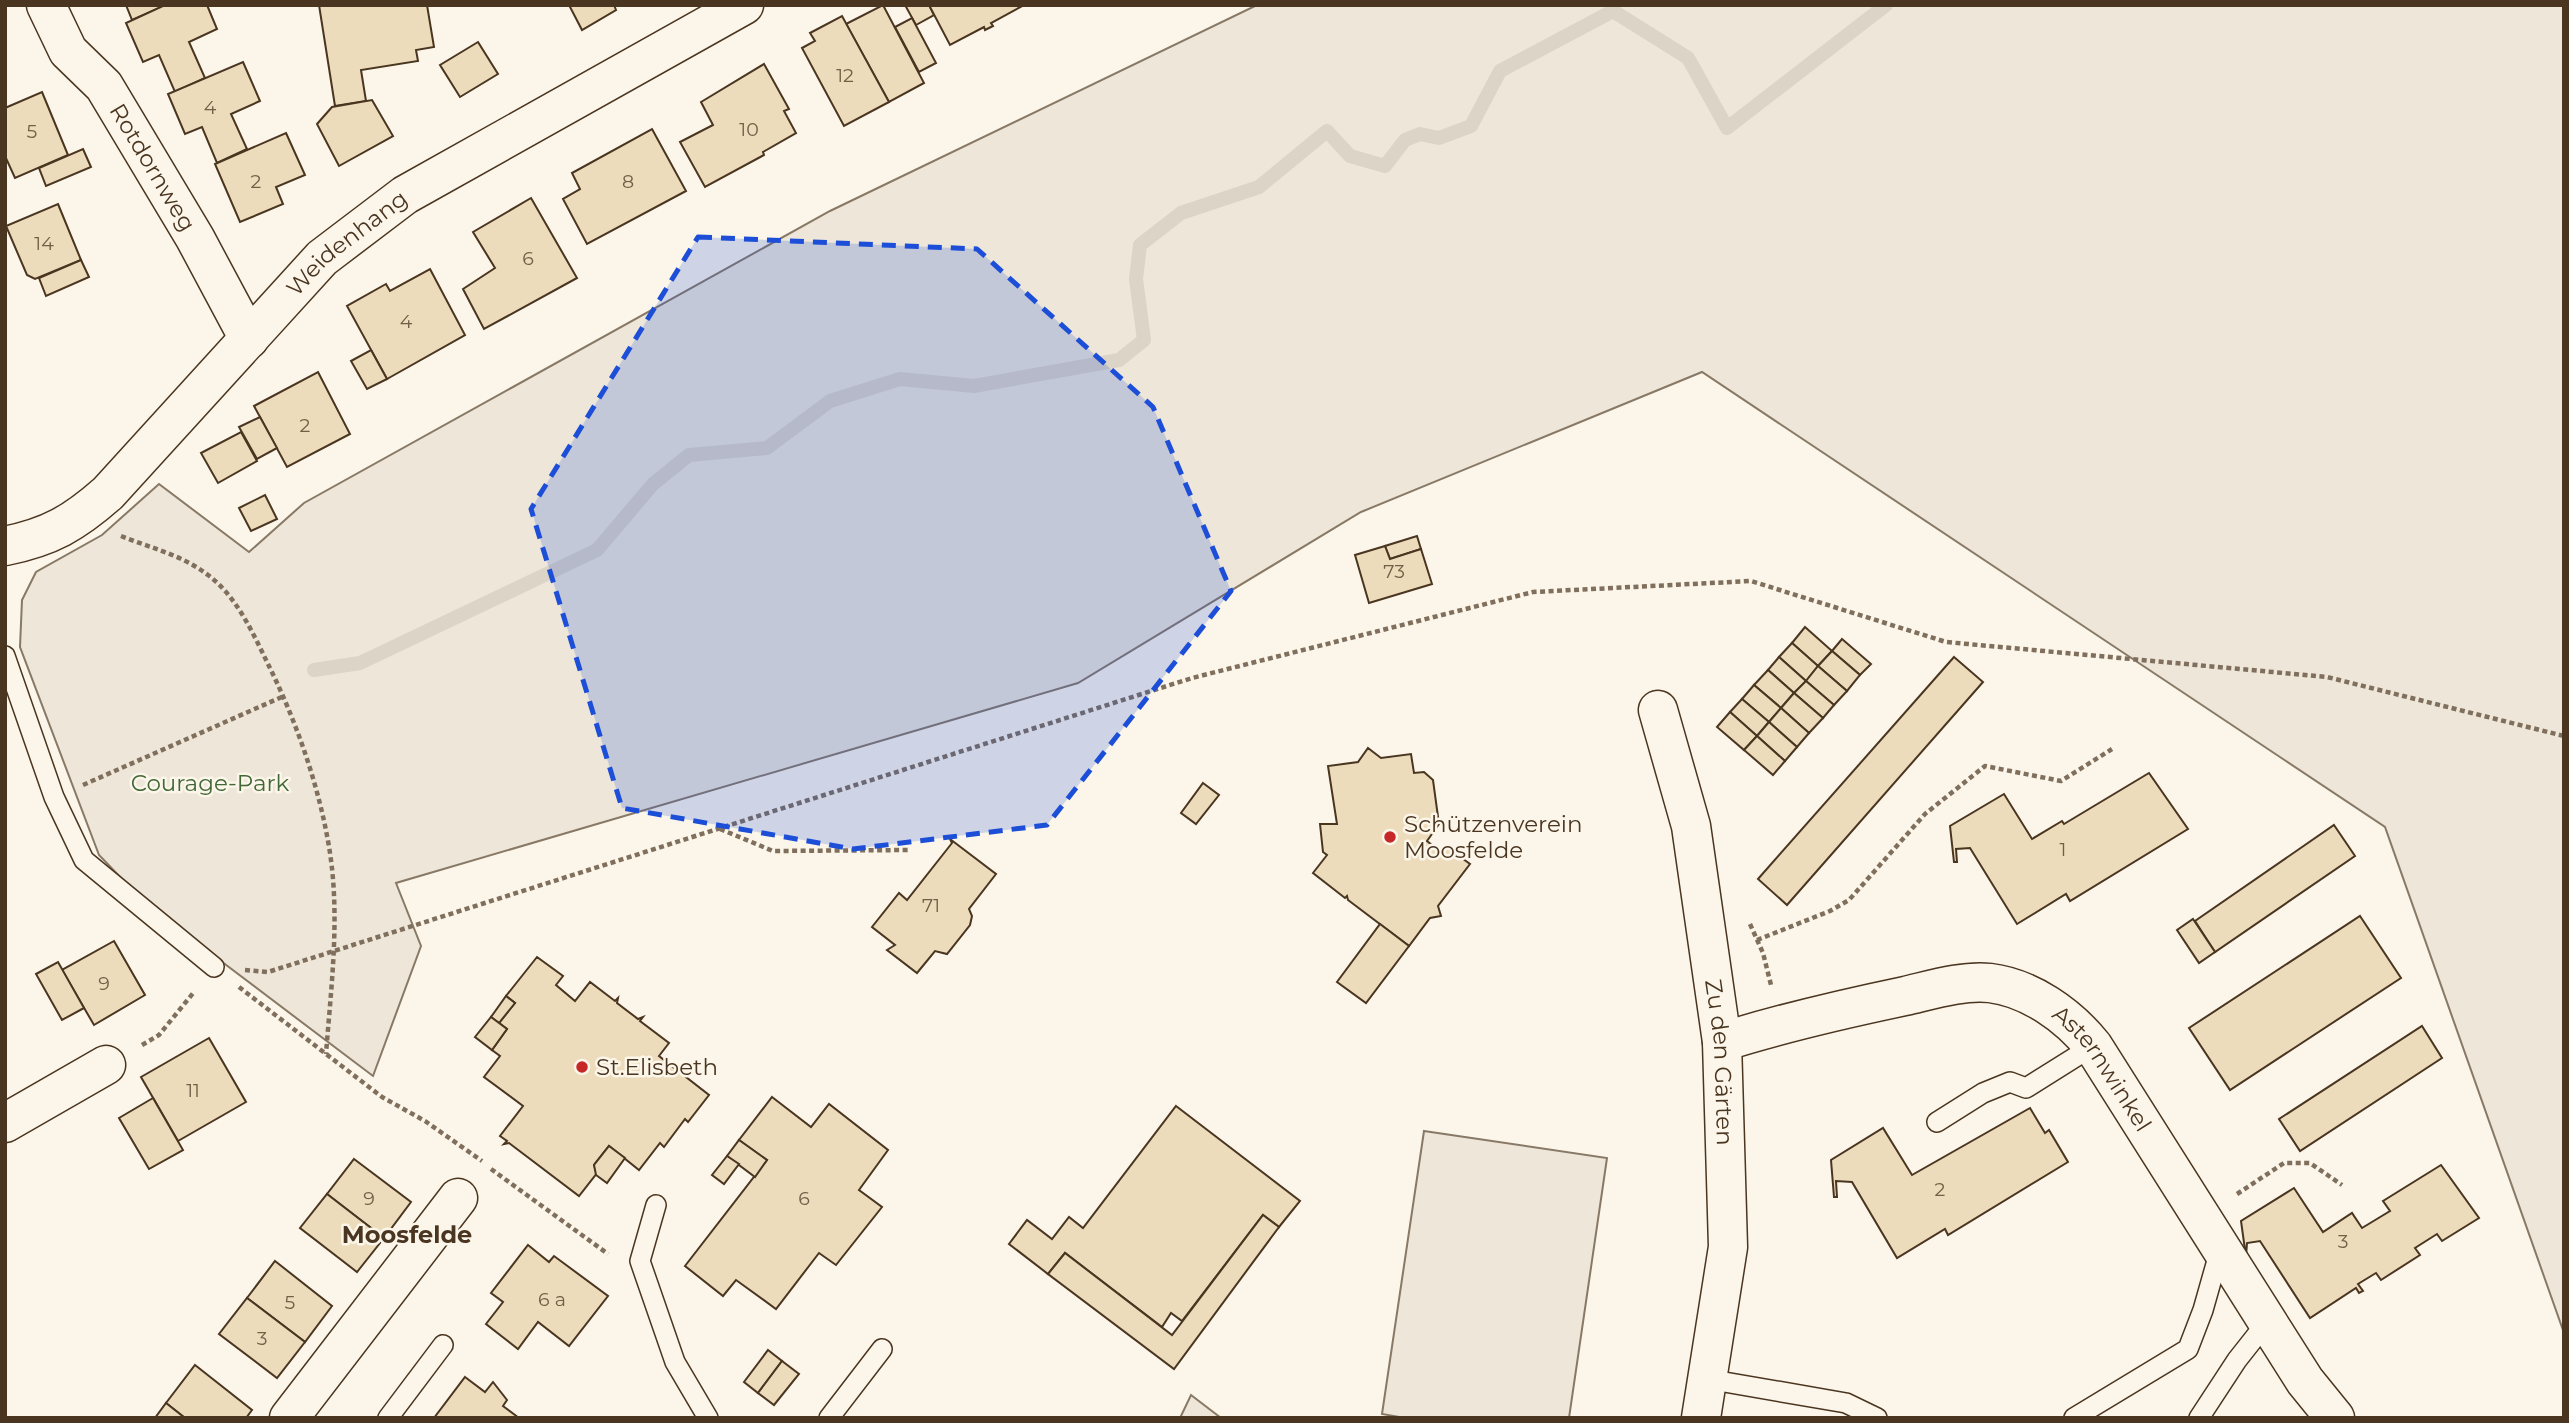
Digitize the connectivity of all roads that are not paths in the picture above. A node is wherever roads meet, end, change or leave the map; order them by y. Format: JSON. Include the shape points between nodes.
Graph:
{"nodes":[{"id":1,"x":46,"y":5,"type":"edge"},
{"id":2,"x":744,"y":5,"type":"edge"},
{"id":3,"x":249,"y":339,"type":"junction"},
{"id":4,"x":5,"y":546,"type":"edge"},
{"id":5,"x":5,"y":656,"type":"edge"},
{"id":6,"x":1658,"y":710,"type":"dead end"},
{"id":7,"x":214,"y":967,"type":"road end"},
{"id":8,"x":1722,"y":1042,"type":"junction"},
{"id":9,"x":2093,"y":1046,"type":"junction"},
{"id":10,"x":106,"y":1065,"type":"road end"},
{"id":11,"x":1937,"y":1122,"type":"dead end"},
{"id":12,"x":5,"y":1123,"type":"edge"},
{"id":13,"x":458,"y":1198,"type":"dead end"},
{"id":14,"x":656,"y":1205,"type":"dead end"},
{"id":15,"x":2211,"y":1232,"type":"junction"},
{"id":16,"x":2267,"y":1322,"type":"junction"},
{"id":17,"x":443,"y":1345,"type":"dead end"},
{"id":18,"x":882,"y":1349,"type":"dead end"},
{"id":19,"x":1707,"y":1379,"type":"junction"},
{"id":20,"x":289,"y":1418,"type":"edge"},
{"id":21,"x":388,"y":1418,"type":"edge"},
{"id":22,"x":708,"y":1418,"type":"edge"},
{"id":23,"x":829,"y":1418,"type":"edge"},
{"id":24,"x":1701,"y":1418,"type":"edge"},
{"id":25,"x":1877,"y":1418,"type":"edge"},
{"id":26,"x":2074,"y":1418,"type":"edge"},
{"id":27,"x":2199,"y":1418,"type":"edge"},
{"id":28,"x":2335,"y":1418,"type":"edge"}],
"edges":[{"from":1,"to":3,"type":"street","name":"Rotdornweg","via":[[68,51],[104,86],[118,109]]},
{"from":2,"to":3,"type":"street","name":"Weidenhang","via":[[405,195],[321,258]]},
{"from":3,"to":4,"type":"street","name":"Weidenhang","via":[[108,494],[79,518],[40,539]]},
{"from":5,"to":7,"type":"lane","via":[[54,797],[84,860]]},
{"from":6,"to":8,"type":"street","name":"Zu den Gärten","via":[[1691,826]]},
{"from":8,"to":9,"type":"street","name":"Asternwinkel","via":[[1781,1023],[1946,987],[1989,983],[2052,1007]]},
{"from":8,"to":19,"type":"street","name":"Zu den Gärten","via":[[1728,1247]]},
{"from":9,"to":11,"type":"lane","via":[[2026,1088],[2010,1082]]},
{"from":9,"to":15,"type":"street","name":"Asternwinkel"},
{"from":10,"to":12,"type":"street"},
{"from":13,"to":20,"type":"street"},
{"from":14,"to":22,"type":"lane","via":[[640,1261],[675,1362]]},
{"from":15,"to":16,"type":"street","name":"Asternwinkel"},
{"from":15,"to":26,"type":"lane","via":[[2203,1310],[2188,1349]]},
{"from":16,"to":27,"type":"lane"},
{"from":16,"to":28,"type":"street","name":"Asternwinkel"},
{"from":17,"to":21,"type":"lane"},
{"from":18,"to":23,"type":"lane"},
{"from":19,"to":24,"type":"street","name":"Zu den Gärten"},
{"from":19,"to":25,"type":"lane","via":[[1846,1403]]}]}
